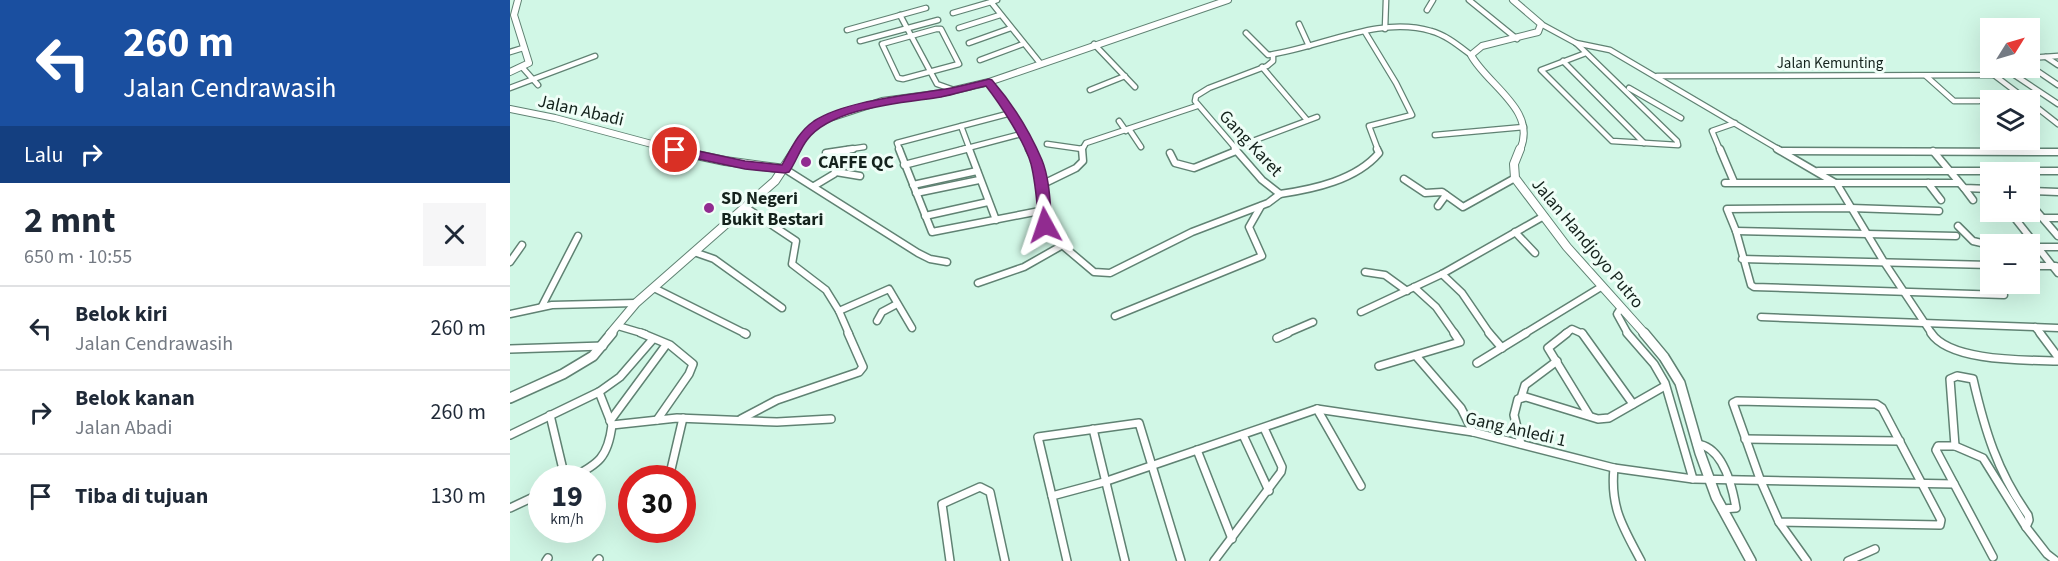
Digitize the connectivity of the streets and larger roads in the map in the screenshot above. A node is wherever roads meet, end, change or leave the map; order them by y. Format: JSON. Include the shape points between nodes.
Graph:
{"nodes":[{"id":1,"x":519,"y":0,"type":"edge"},
{"id":2,"x":1228,"y":0,"type":"edge"},
{"id":3,"x":1386,"y":0,"type":"edge"},
{"id":4,"x":1433,"y":0,"type":"edge"},
{"id":5,"x":1469,"y":0,"type":"edge"},
{"id":6,"x":1514,"y":0,"type":"edge"},
{"id":7,"x":994,"y":1,"type":"edge"},
{"id":8,"x":926,"y":8,"type":"dead end"},
{"id":9,"x":1427,"y":10,"type":"dead end"},
{"id":10,"x":953,"y":14,"type":"dead end"},
{"id":11,"x":900,"y":15,"type":"junction"},
{"id":12,"x":1000,"y":15,"type":"junction"},
{"id":13,"x":939,"y":20,"type":"dead end"},
{"id":14,"x":1299,"y":24,"type":"dead end"},
{"id":15,"x":1541,"y":24,"type":"junction"},
{"id":16,"x":906,"y":28,"type":"junction"},
{"id":17,"x":959,"y":28,"type":"dead end"},
{"id":18,"x":1011,"y":28,"type":"junction"},
{"id":19,"x":1385,"y":28,"type":"junction"},
{"id":20,"x":847,"y":30,"type":"dead end"},
{"id":21,"x":1365,"y":32,"type":"junction"},
{"id":22,"x":1246,"y":33,"type":"dead end"},
{"id":23,"x":910,"y":36,"type":"junction"},
{"id":24,"x":1517,"y":39,"type":"junction"},
{"id":25,"x":860,"y":41,"type":"dead end"},
{"id":26,"x":969,"y":43,"type":"dead end"},
{"id":27,"x":1576,"y":43,"type":"junction"},
{"id":28,"x":1023,"y":44,"type":"junction"},
{"id":29,"x":1094,"y":44,"type":"junction"},
{"id":30,"x":1309,"y":46,"type":"junction"},
{"id":31,"x":523,"y":48,"type":"junction"},
{"id":32,"x":510,"y":52,"type":"edge"},
{"id":33,"x":1586,"y":53,"type":"junction"},
{"id":34,"x":1271,"y":55,"type":"junction"},
{"id":35,"x":1472,"y":55,"type":"junction"},
{"id":36,"x":596,"y":56,"type":"dead end"},
{"id":37,"x":2058,"y":56,"type":"edge"},
{"id":38,"x":2040,"y":57,"type":"edge"},
{"id":39,"x":2046,"y":57,"type":"junction"},
{"id":40,"x":980,"y":60,"type":"dead end"},
{"id":41,"x":1563,"y":61,"type":"junction"},
{"id":42,"x":1040,"y":63,"type":"junction"},
{"id":43,"x":2058,"y":65,"type":"edge"},
{"id":44,"x":522,"y":67,"type":"junction"},
{"id":45,"x":1262,"y":67,"type":"junction"},
{"id":46,"x":930,"y":71,"type":"junction"},
{"id":47,"x":510,"y":72,"type":"edge"},
{"id":48,"x":2040,"y":73,"type":"edge"},
{"id":49,"x":1926,"y":75,"type":"junction"},
{"id":50,"x":1980,"y":75,"type":"edge"},
{"id":51,"x":1125,"y":76,"type":"junction"},
{"id":52,"x":1656,"y":76,"type":"junction"},
{"id":53,"x":1998,"y":78,"type":"edge"},
{"id":54,"x":2016,"y":78,"type":"edge"},
{"id":55,"x":533,"y":79,"type":"junction"},
{"id":56,"x":989,"y":82,"type":"junction"},
{"id":57,"x":937,"y":84,"type":"junction"},
{"id":58,"x":1621,"y":84,"type":"junction"},
{"id":59,"x":537,"y":85,"type":"dead end"},
{"id":60,"x":2058,"y":85,"type":"edge"},
{"id":61,"x":1135,"y":87,"type":"dead end"},
{"id":62,"x":510,"y":88,"type":"edge"},
{"id":63,"x":1090,"y":90,"type":"dead end"},
{"id":64,"x":2014,"y":90,"type":"edge"},
{"id":65,"x":955,"y":91,"type":"junction"},
{"id":66,"x":925,"y":94,"type":"junction"},
{"id":67,"x":1979,"y":101,"type":"dead end"},
{"id":68,"x":2058,"y":104,"type":"edge"},
{"id":69,"x":1197,"y":106,"type":"junction"},
{"id":70,"x":510,"y":109,"type":"edge"},
{"id":71,"x":2040,"y":110,"type":"edge"},
{"id":72,"x":1011,"y":113,"type":"junction"},
{"id":73,"x":1317,"y":117,"type":"dead end"},
{"id":74,"x":1681,"y":118,"type":"dead end"},
{"id":75,"x":1307,"y":120,"type":"junction"},
{"id":76,"x":1119,"y":121,"type":"dead end"},
{"id":77,"x":1735,"y":123,"type":"junction"},
{"id":78,"x":2058,"y":124,"type":"edge"},
{"id":79,"x":961,"y":126,"type":"junction"},
{"id":80,"x":1524,"y":127,"type":"junction"},
{"id":81,"x":1127,"y":130,"type":"junction"},
{"id":82,"x":1021,"y":134,"type":"junction"},
{"id":83,"x":1435,"y":135,"type":"dead end"},
{"id":84,"x":1047,"y":144,"type":"dead end"},
{"id":85,"x":1644,"y":144,"type":"junction"},
{"id":86,"x":864,"y":147,"type":"dead end"},
{"id":87,"x":1141,"y":147,"type":"dead end"},
{"id":88,"x":969,"y":148,"type":"junction"},
{"id":89,"x":1082,"y":149,"type":"junction"},
{"id":90,"x":1235,"y":149,"type":"junction"},
{"id":91,"x":848,"y":150,"type":"junction"},
{"id":92,"x":1782,"y":151,"type":"junction"},
{"id":93,"x":1933,"y":152,"type":"junction"},
{"id":94,"x":2058,"y":152,"type":"edge"},
{"id":95,"x":826,"y":153,"type":"dead end"},
{"id":96,"x":1170,"y":153,"type":"dead end"},
{"id":97,"x":904,"y":165,"type":"junction"},
{"id":98,"x":785,"y":169,"type":"junction"},
{"id":99,"x":977,"y":171,"type":"junction"},
{"id":100,"x":1817,"y":171,"type":"junction"},
{"id":101,"x":1950,"y":171,"type":"junction"},
{"id":102,"x":2058,"y":171,"type":"edge"},
{"id":103,"x":836,"y":172,"type":"junction"},
{"id":104,"x":860,"y":176,"type":"dead end"},
{"id":105,"x":1515,"y":178,"type":"junction"},
{"id":106,"x":1404,"y":179,"type":"dead end"},
{"id":107,"x":979,"y":180,"type":"junction"},
{"id":108,"x":1734,"y":182,"type":"junction"},
{"id":109,"x":1725,"y":183,"type":"dead end"},
{"id":110,"x":1928,"y":183,"type":"junction"},
{"id":111,"x":1959,"y":183,"type":"junction"},
{"id":112,"x":1837,"y":184,"type":"junction"},
{"id":113,"x":913,"y":185,"type":"junction"},
{"id":114,"x":1041,"y":185,"type":"junction"},
{"id":115,"x":814,"y":186,"type":"junction"},
{"id":116,"x":1964,"y":188,"type":"junction"},
{"id":117,"x":1980,"y":189,"type":"edge"},
{"id":118,"x":2040,"y":191,"type":"edge"},
{"id":119,"x":2058,"y":192,"type":"edge"},
{"id":120,"x":916,"y":193,"type":"junction"},
{"id":121,"x":1280,"y":194,"type":"junction"},
{"id":122,"x":1446,"y":195,"type":"junction"},
{"id":123,"x":1941,"y":200,"type":"dead end"},
{"id":124,"x":1973,"y":200,"type":"dead end"},
{"id":125,"x":988,"y":202,"type":"junction"},
{"id":126,"x":1262,"y":206,"type":"junction"},
{"id":127,"x":1438,"y":206,"type":"dead end"},
{"id":128,"x":744,"y":207,"type":"junction"},
{"id":129,"x":1851,"y":208,"type":"junction"},
{"id":130,"x":1044,"y":210,"type":"junction"},
{"id":131,"x":1939,"y":211,"type":"dead end"},
{"id":132,"x":2040,"y":215,"type":"edge"},
{"id":133,"x":925,"y":216,"type":"junction"},
{"id":134,"x":1544,"y":216,"type":"junction"},
{"id":135,"x":2043,"y":218,"type":"junction"},
{"id":136,"x":2058,"y":218,"type":"edge"},
{"id":137,"x":996,"y":220,"type":"junction"},
{"id":138,"x":2018,"y":222,"type":"edge"},
{"id":139,"x":1958,"y":226,"type":"dead end"},
{"id":140,"x":1736,"y":231,"type":"junction"},
{"id":141,"x":1515,"y":232,"type":"junction"},
{"id":142,"x":2028,"y":234,"type":"edge"},
{"id":143,"x":578,"y":236,"type":"dead end"},
{"id":144,"x":1869,"y":236,"type":"junction"},
{"id":145,"x":1956,"y":236,"type":"dead end"},
{"id":146,"x":2058,"y":236,"type":"edge"},
{"id":147,"x":1980,"y":243,"type":"edge"},
{"id":148,"x":522,"y":245,"type":"dead end"},
{"id":149,"x":1061,"y":246,"type":"junction"},
{"id":150,"x":2040,"y":247,"type":"edge"},
{"id":151,"x":2058,"y":247,"type":"edge"},
{"id":152,"x":2040,"y":249,"type":"edge"},
{"id":153,"x":694,"y":252,"type":"junction"},
{"id":154,"x":1535,"y":253,"type":"dead end"},
{"id":155,"x":1742,"y":259,"type":"junction"},
{"id":156,"x":510,"y":262,"type":"edge"},
{"id":157,"x":947,"y":262,"type":"dead end"},
{"id":158,"x":1884,"y":262,"type":"junction"},
{"id":159,"x":1980,"y":265,"type":"edge"},
{"id":160,"x":2040,"y":266,"type":"edge"},
{"id":161,"x":2056,"y":266,"type":"edge"},
{"id":162,"x":1365,"y":272,"type":"dead end"},
{"id":163,"x":2058,"y":273,"type":"edge"},
{"id":164,"x":1442,"y":274,"type":"junction"},
{"id":165,"x":978,"y":283,"type":"dead end"},
{"id":166,"x":1414,"y":287,"type":"junction"},
{"id":167,"x":1601,"y":287,"type":"junction"},
{"id":168,"x":654,"y":288,"type":"junction"},
{"id":169,"x":1407,"y":291,"type":"junction"},
{"id":170,"x":1903,"y":292,"type":"junction"},
{"id":171,"x":2004,"y":295,"type":"dead end"},
{"id":172,"x":636,"y":303,"type":"junction"},
{"id":173,"x":897,"y":304,"type":"junction"},
{"id":174,"x":542,"y":306,"type":"junction"},
{"id":175,"x":782,"y":308,"type":"dead end"},
{"id":176,"x":1621,"y":308,"type":"junction"},
{"id":177,"x":839,"y":311,"type":"junction"},
{"id":178,"x":1361,"y":312,"type":"dead end"},
{"id":179,"x":510,"y":314,"type":"edge"},
{"id":180,"x":1115,"y":316,"type":"dead end"},
{"id":181,"x":1761,"y":316,"type":"dead end"},
{"id":182,"x":877,"y":321,"type":"dead end"},
{"id":183,"x":1313,"y":322,"type":"dead end"},
{"id":184,"x":1923,"y":322,"type":"junction"},
{"id":185,"x":618,"y":326,"type":"junction"},
{"id":186,"x":2035,"y":327,"type":"junction"},
{"id":187,"x":912,"y":328,"type":"dead end"},
{"id":188,"x":2058,"y":328,"type":"edge"},
{"id":189,"x":746,"y":334,"type":"dead end"},
{"id":190,"x":1277,"y":338,"type":"dead end"},
{"id":191,"x":653,"y":339,"type":"junction"},
{"id":192,"x":666,"y":345,"type":"junction"},
{"id":193,"x":603,"y":346,"type":"junction"},
{"id":194,"x":1502,"y":348,"type":"junction"},
{"id":195,"x":510,"y":349,"type":"edge"},
{"id":196,"x":1416,"y":357,"type":"junction"},
{"id":197,"x":2058,"y":359,"type":"edge"},
{"id":198,"x":1557,"y":362,"type":"junction"},
{"id":199,"x":1477,"y":363,"type":"dead end"},
{"id":200,"x":1379,"y":366,"type":"dead end"},
{"id":201,"x":1665,"y":386,"type":"junction"},
{"id":202,"x":599,"y":392,"type":"junction"},
{"id":203,"x":510,"y":398,"type":"edge"},
{"id":204,"x":1521,"y":398,"type":"junction"},
{"id":205,"x":1633,"y":404,"type":"junction"},
{"id":206,"x":1317,"y":409,"type":"junction"},
{"id":207,"x":550,"y":415,"type":"junction"},
{"id":208,"x":1589,"y":415,"type":"junction"},
{"id":209,"x":683,"y":418,"type":"junction"},
{"id":210,"x":741,"y":419,"type":"junction"},
{"id":211,"x":831,"y":419,"type":"dead end"},
{"id":212,"x":657,"y":420,"type":"junction"},
{"id":213,"x":611,"y":423,"type":"junction"},
{"id":214,"x":1264,"y":428,"type":"junction"},
{"id":215,"x":1093,"y":429,"type":"junction"},
{"id":216,"x":1473,"y":432,"type":"junction"},
{"id":217,"x":510,"y":435,"type":"edge"},
{"id":218,"x":1243,"y":435,"type":"junction"},
{"id":219,"x":1745,"y":439,"type":"junction"},
{"id":220,"x":1900,"y":441,"type":"junction"},
{"id":221,"x":1521,"y":444,"type":"junction"},
{"id":222,"x":1697,"y":444,"type":"junction"},
{"id":223,"x":1955,"y":446,"type":"junction"},
{"id":224,"x":1197,"y":450,"type":"junction"},
{"id":225,"x":563,"y":465,"type":"edge"},
{"id":226,"x":594,"y":465,"type":"edge"},
{"id":227,"x":672,"y":465,"type":"edge"},
{"id":228,"x":1152,"y":465,"type":"junction"},
{"id":229,"x":1614,"y":468,"type":"junction"},
{"id":230,"x":1707,"y":478,"type":"junction"},
{"id":231,"x":1693,"y":479,"type":"junction"},
{"id":232,"x":1727,"y":479,"type":"junction"},
{"id":233,"x":1760,"y":479,"type":"junction"},
{"id":234,"x":1104,"y":482,"type":"junction"},
{"id":235,"x":1922,"y":483,"type":"junction"},
{"id":236,"x":1954,"y":484,"type":"junction"},
{"id":237,"x":1361,"y":486,"type":"dead end"},
{"id":238,"x":1269,"y":491,"type":"junction"},
{"id":239,"x":1052,"y":496,"type":"junction"},
{"id":240,"x":528,"y":500,"type":"edge"},
{"id":241,"x":510,"y":508,"type":"edge"},
{"id":242,"x":1720,"y":508,"type":"junction"},
{"id":243,"x":1779,"y":522,"type":"junction"},
{"id":244,"x":2026,"y":527,"type":"junction"},
{"id":245,"x":1232,"y":539,"type":"junction"},
{"id":246,"x":1875,"y":549,"type":"dead end"},
{"id":247,"x":1993,"y":557,"type":"dead end"},
{"id":248,"x":950,"y":561,"type":"edge"},
{"id":249,"x":1005,"y":561,"type":"edge"},
{"id":250,"x":1067,"y":561,"type":"edge"},
{"id":251,"x":1125,"y":561,"type":"edge"},
{"id":252,"x":1181,"y":561,"type":"edge"},
{"id":253,"x":1214,"y":561,"type":"edge"},
{"id":254,"x":1641,"y":561,"type":"edge"},
{"id":255,"x":1751,"y":561,"type":"edge"},
{"id":256,"x":1807,"y":561,"type":"edge"},
{"id":257,"x":1848,"y":561,"type":"edge"},
{"id":258,"x":2056,"y":561,"type":"edge"}],
"edges":[{"from":1,"to":31,"type":"street","via":[[514,15]]},
{"from":2,"to":29,"type":"street"},
{"from":3,"to":19,"type":"street"},
{"from":4,"to":9,"type":"street"},
{"from":5,"to":24,"type":"street"},
{"from":6,"to":15,"type":"street"},
{"from":7,"to":10,"type":"street"},
{"from":7,"to":12,"type":"street"},
{"from":8,"to":11,"type":"street"},
{"from":11,"to":16,"type":"street"},
{"from":11,"to":20,"type":"street"},
{"from":12,"to":17,"type":"street"},
{"from":12,"to":18,"type":"street"},
{"from":13,"to":16,"type":"street"},
{"from":14,"to":30,"type":"street"},
{"from":15,"to":24,"type":"street","via":[[1535,34]]},
{"from":15,"to":27,"type":"street"},
{"from":16,"to":23,"type":"street"},
{"from":16,"to":25,"type":"street"},
{"from":18,"to":26,"type":"street"},
{"from":18,"to":28,"type":"street"},
{"from":19,"to":21,"type":"street"},
{"from":19,"to":35,"type":"street","via":[[1433,31]]},
{"from":21,"to":30,"type":"street"},
{"from":21,"to":121,"type":"street","name":"Gang Karet","via":[[1412,112],[1369,126],[1378,155],[1358,171]]},
{"from":22,"to":34,"type":"street"},
{"from":23,"to":46,"type":"street"},
{"from":23,"to":46,"type":"street","via":[[881,46],[898,78]]},
{"from":23,"to":46,"type":"street","via":[[941,29],[960,62]]},
{"from":24,"to":35,"type":"street","via":[[1482,46]]},
{"from":27,"to":33,"type":"street"},
{"from":27,"to":52,"type":"street","name":"Jalan Kemunting","via":[[1610,50]]},
{"from":28,"to":40,"type":"street"},
{"from":28,"to":42,"type":"street"},
{"from":29,"to":42,"type":"street"},
{"from":29,"to":51,"type":"street"},
{"from":30,"to":34,"type":"street"},
{"from":31,"to":32,"type":"street"},
{"from":31,"to":44,"type":"street","via":[[529,63]]},
{"from":33,"to":41,"type":"street"},
{"from":33,"to":58,"type":"street"},
{"from":34,"to":45,"type":"street","name":"Gang Karet","via":[[1271,63]]},
{"from":35,"to":80,"type":"street","via":[[1514,104]]},
{"from":36,"to":55,"type":"street"},
{"from":37,"to":39,"type":"street"},
{"from":38,"to":39,"type":"street"},
{"from":39,"to":43,"type":"street"},
{"from":41,"to":85,"type":"street"},
{"from":41,"to":85,"type":"street","via":[[1541,70],[1609,140]]},
{"from":42,"to":56,"type":"street"},
{"from":44,"to":47,"type":"street"},
{"from":44,"to":55,"type":"street"},
{"from":45,"to":69,"type":"street","name":"Gang Karet","via":[[1202,92],[1196,96]]},
{"from":45,"to":75,"type":"street"},
{"from":46,"to":57,"type":"street"},
{"from":48,"to":60,"type":"street"},
{"from":49,"to":50,"type":"street","name":"Jalan Kemunting"},
{"from":49,"to":52,"type":"street","name":"Jalan Kemunting"},
{"from":49,"to":67,"type":"street","via":[[1954,100]]},
{"from":51,"to":61,"type":"street"},
{"from":51,"to":63,"type":"street"},
{"from":52,"to":77,"type":"street","name":"Jalan Kemunting"},
{"from":53,"to":64,"type":"street"},
{"from":54,"to":68,"type":"street"},
{"from":55,"to":59,"type":"street"},
{"from":55,"to":62,"type":"street"},
{"from":56,"to":65,"type":"street"},
{"from":56,"to":72,"type":"street"},
{"from":57,"to":65,"type":"street"},
{"from":57,"to":66,"type":"street"},
{"from":58,"to":74,"type":"street"},
{"from":58,"to":85,"type":"street","via":[[1678,143]]},
{"from":65,"to":66,"type":"street"},
{"from":66,"to":98,"type":"street","via":[[882,101],[820,122],[803,137]]},
{"from":69,"to":81,"type":"street"},
{"from":69,"to":90,"type":"street","name":"Gang Karet"},
{"from":70,"to":98,"type":"street","name":"Jalan Abadi","via":[[688,154]]},
{"from":71,"to":78,"type":"street"},
{"from":72,"to":79,"type":"street"},
{"from":72,"to":82,"type":"street"},
{"from":73,"to":75,"type":"street"},
{"from":75,"to":90,"type":"street"},
{"from":76,"to":81,"type":"street"},
{"from":77,"to":92,"type":"street","name":"Jalan Kemunting"},
{"from":77,"to":108,"type":"street","via":[[1712,131]]},
{"from":79,"to":88,"type":"street"},
{"from":79,"to":97,"type":"street","via":[[897,142]]},
{"from":80,"to":83,"type":"street"},
{"from":80,"to":105,"type":"street","name":"Jalan Handjoyo Putro","via":[[1525,142],[1513,164]]},
{"from":81,"to":87,"type":"street"},
{"from":81,"to":89,"type":"street","via":[[1086,143]]},
{"from":82,"to":88,"type":"street"},
{"from":82,"to":114,"type":"street","via":[[1036,161]]},
{"from":84,"to":89,"type":"street"},
{"from":86,"to":91,"type":"street"},
{"from":88,"to":97,"type":"street"},
{"from":88,"to":99,"type":"street"},
{"from":89,"to":114,"type":"street","via":[[1083,161],[1076,168]]},
{"from":90,"to":96,"type":"street","via":[[1194,168],[1175,163]]},
{"from":90,"to":121,"type":"street","name":"Gang Karet"},
{"from":91,"to":95,"type":"street"},
{"from":91,"to":103,"type":"street"},
{"from":92,"to":93,"type":"street"},
{"from":92,"to":100,"type":"street","name":"Jalan Kemunting"},
{"from":93,"to":94,"type":"street"},
{"from":93,"to":101,"type":"street"},
{"from":97,"to":113,"type":"street"},
{"from":98,"to":115,"type":"street"},
{"from":98,"to":128,"type":"street"},
{"from":99,"to":107,"type":"street"},
{"from":99,"to":113,"type":"street"},
{"from":100,"to":101,"type":"street"},
{"from":100,"to":112,"type":"street","name":"Jalan Kemunting"},
{"from":101,"to":102,"type":"street"},
{"from":101,"to":111,"type":"street"},
{"from":103,"to":104,"type":"street"},
{"from":103,"to":115,"type":"street"},
{"from":105,"to":122,"type":"street","via":[[1463,207]]},
{"from":105,"to":134,"type":"street","name":"Jalan Handjoyo Putro"},
{"from":106,"to":122,"type":"street","via":[[1425,193],[1440,191]]},
{"from":107,"to":120,"type":"street"},
{"from":107,"to":125,"type":"street"},
{"from":108,"to":109,"type":"street"},
{"from":108,"to":112,"type":"street"},
{"from":110,"to":111,"type":"street"},
{"from":110,"to":112,"type":"street"},
{"from":110,"to":123,"type":"street"},
{"from":111,"to":116,"type":"street"},
{"from":112,"to":129,"type":"street"},
{"from":113,"to":120,"type":"street"},
{"from":114,"to":130,"type":"street"},
{"from":115,"to":157,"type":"street","via":[[918,253]]},
{"from":116,"to":117,"type":"street"},
{"from":116,"to":124,"type":"street"},
{"from":118,"to":119,"type":"street"},
{"from":120,"to":133,"type":"street"},
{"from":121,"to":126,"type":"street"},
{"from":122,"to":127,"type":"street"},
{"from":125,"to":133,"type":"street"},
{"from":125,"to":137,"type":"street"},
{"from":126,"to":149,"type":"street","via":[[1200,228],[1110,273],[1094,272]]},
{"from":126,"to":180,"type":"street","via":[[1249,227],[1262,256]]},
{"from":128,"to":153,"type":"street"},
{"from":128,"to":177,"type":"street","via":[[794,239],[793,266],[825,288]]},
{"from":129,"to":131,"type":"street"},
{"from":129,"to":140,"type":"street","via":[[1727,209]]},
{"from":129,"to":144,"type":"street"},
{"from":130,"to":137,"type":"street"},
{"from":130,"to":149,"type":"street","via":[[1049,234]]},
{"from":132,"to":135,"type":"street"},
{"from":133,"to":137,"type":"street","via":[[933,233]]},
{"from":134,"to":141,"type":"street"},
{"from":134,"to":167,"type":"street","name":"Jalan Handjoyo Putro"},
{"from":135,"to":136,"type":"street"},
{"from":135,"to":146,"type":"street"},
{"from":138,"to":142,"type":"street"},
{"from":139,"to":147,"type":"street"},
{"from":140,"to":144,"type":"street"},
{"from":140,"to":155,"type":"street"},
{"from":141,"to":154,"type":"street"},
{"from":141,"to":164,"type":"street"},
{"from":143,"to":174,"type":"street"},
{"from":144,"to":145,"type":"street"},
{"from":144,"to":158,"type":"street"},
{"from":148,"to":156,"type":"street"},
{"from":149,"to":165,"type":"street","via":[[1035,262]]},
{"from":150,"to":151,"type":"street"},
{"from":152,"to":161,"type":"street"},
{"from":153,"to":168,"type":"street"},
{"from":153,"to":175,"type":"street","via":[[714,259]]},
{"from":155,"to":158,"type":"street"},
{"from":155,"to":170,"type":"street","via":[[1754,287]]},
{"from":158,"to":159,"type":"street"},
{"from":158,"to":170,"type":"street"},
{"from":160,"to":161,"type":"street"},
{"from":161,"to":163,"type":"street"},
{"from":162,"to":169,"type":"street","via":[[1386,275]]},
{"from":164,"to":166,"type":"street"},
{"from":164,"to":194,"type":"street","via":[[1462,293]]},
{"from":166,"to":169,"type":"street"},
{"from":166,"to":196,"type":"street","via":[[1436,307],[1460,342]]},
{"from":167,"to":176,"type":"street","name":"Jalan Handjoyo Putro"},
{"from":167,"to":194,"type":"street"},
{"from":168,"to":172,"type":"street"},
{"from":168,"to":189,"type":"street"},
{"from":169,"to":178,"type":"street"},
{"from":170,"to":171,"type":"street"},
{"from":170,"to":184,"type":"street"},
{"from":172,"to":174,"type":"street"},
{"from":172,"to":185,"type":"street"},
{"from":173,"to":177,"type":"street","via":[[889,289]]},
{"from":173,"to":182,"type":"street","via":[[882,312]]},
{"from":173,"to":187,"type":"street"},
{"from":174,"to":179,"type":"street"},
{"from":176,"to":201,"type":"street","via":[[1617,315],[1620,325],[1650,359]]},
{"from":176,"to":222,"type":"street","name":"Jalan Handjoyo Putro","via":[[1674,371]]},
{"from":177,"to":210,"type":"street","via":[[863,369],[777,400]]},
{"from":181,"to":184,"type":"street"},
{"from":183,"to":190,"type":"street"},
{"from":184,"to":186,"type":"street"},
{"from":184,"to":197,"type":"street","via":[[1941,342],[1984,357]]},
{"from":185,"to":191,"type":"street"},
{"from":185,"to":193,"type":"street"},
{"from":186,"to":188,"type":"street"},
{"from":186,"to":197,"type":"street"},
{"from":191,"to":192,"type":"street"},
{"from":191,"to":202,"type":"street","via":[[620,377]]},
{"from":192,"to":212,"type":"street","via":[[686,356],[693,366]]},
{"from":192,"to":213,"type":"street"},
{"from":193,"to":195,"type":"street"},
{"from":193,"to":203,"type":"street","via":[[577,367]]},
{"from":194,"to":199,"type":"street"},
{"from":196,"to":200,"type":"street"},
{"from":196,"to":216,"type":"street","via":[[1461,408]]},
{"from":198,"to":204,"type":"street","via":[[1525,385]]},
{"from":198,"to":205,"type":"street","via":[[1548,348],[1576,328]]},
{"from":198,"to":208,"type":"street"},
{"from":201,"to":205,"type":"street"},
{"from":201,"to":231,"type":"street","via":[[1671,397],[1684,461]]},
{"from":202,"to":207,"type":"street"},
{"from":202,"to":213,"type":"street"},
{"from":204,"to":208,"type":"street"},
{"from":204,"to":221,"type":"street","via":[[1513,406]]},
{"from":205,"to":208,"type":"street","via":[[1609,418]]},
{"from":206,"to":214,"type":"street"},
{"from":206,"to":216,"type":"street","name":"Gang Anledi 1"},
{"from":206,"to":237,"type":"street"},
{"from":207,"to":217,"type":"street"},
{"from":207,"to":225,"type":"street"},
{"from":209,"to":210,"type":"street"},
{"from":209,"to":212,"type":"street"},
{"from":209,"to":227,"type":"street"},
{"from":210,"to":211,"type":"street","via":[[782,424]]},
{"from":212,"to":213,"type":"street"},
{"from":213,"to":226,"type":"street","via":[[607,454]]},
{"from":214,"to":218,"type":"street"},
{"from":214,"to":238,"type":"street","via":[[1282,467]]},
{"from":215,"to":228,"type":"street","via":[[1139,423]]},
{"from":215,"to":234,"type":"street"},
{"from":215,"to":239,"type":"street","via":[[1038,437]]},
{"from":216,"to":221,"type":"street","name":"Gang Anledi 1"},
{"from":218,"to":224,"type":"street"},
{"from":218,"to":238,"type":"street"},
{"from":219,"to":220,"type":"street"},
{"from":219,"to":220,"type":"street","via":[[1733,407],[1737,401],[1876,404]]},
{"from":219,"to":233,"type":"street"},
{"from":220,"to":235,"type":"street"},
{"from":221,"to":229,"type":"street","name":"Gang Anledi 1"},
{"from":222,"to":230,"type":"street","name":"Jalan Handjoyo Putro"},
{"from":222,"to":232,"type":"street","via":[[1714,450]]},
{"from":223,"to":236,"type":"street","via":[[1935,447]]},
{"from":223,"to":244,"type":"street","via":[[1983,458]]},
{"from":223,"to":244,"type":"street","via":[[1950,379],[1957,376],[1973,380],[1989,446],[2002,478],[2028,515]]},
{"from":224,"to":228,"type":"street"},
{"from":224,"to":245,"type":"street"},
{"from":228,"to":234,"type":"street"},
{"from":228,"to":252,"type":"street"},
{"from":229,"to":231,"type":"street","name":"Gang Anledi 1"},
{"from":229,"to":254,"type":"street","via":[[1612,516]]},
{"from":230,"to":231,"type":"street","name":"Gang Anledi 1"},
{"from":230,"to":232,"type":"street","name":"Gang Anledi 1"},
{"from":230,"to":242,"type":"street","name":"Jalan Handjoyo Putro"},
{"from":232,"to":233,"type":"street","name":"Gang Anledi 1"},
{"from":232,"to":242,"type":"street","via":[[1736,507]]},
{"from":233,"to":235,"type":"street","name":"Gang Anledi 1"},
{"from":233,"to":243,"type":"street"},
{"from":234,"to":239,"type":"street"},
{"from":234,"to":251,"type":"street"},
{"from":235,"to":236,"type":"street","name":"Gang Anledi 1"},
{"from":235,"to":243,"type":"street","via":[[1940,525]]},
{"from":236,"to":247,"type":"street"},
{"from":238,"to":245,"type":"street"},
{"from":239,"to":250,"type":"street"},
{"from":240,"to":241,"type":"street"},
{"from":242,"to":255,"type":"street","name":"Jalan Handjoyo Putro"},
{"from":243,"to":256,"type":"street"},
{"from":244,"to":258,"type":"street"},
{"from":245,"to":253,"type":"street"},
{"from":246,"to":257,"type":"street"},
{"from":248,"to":249,"type":"street","via":[[942,504],[975,488],[988,489]]}]}
